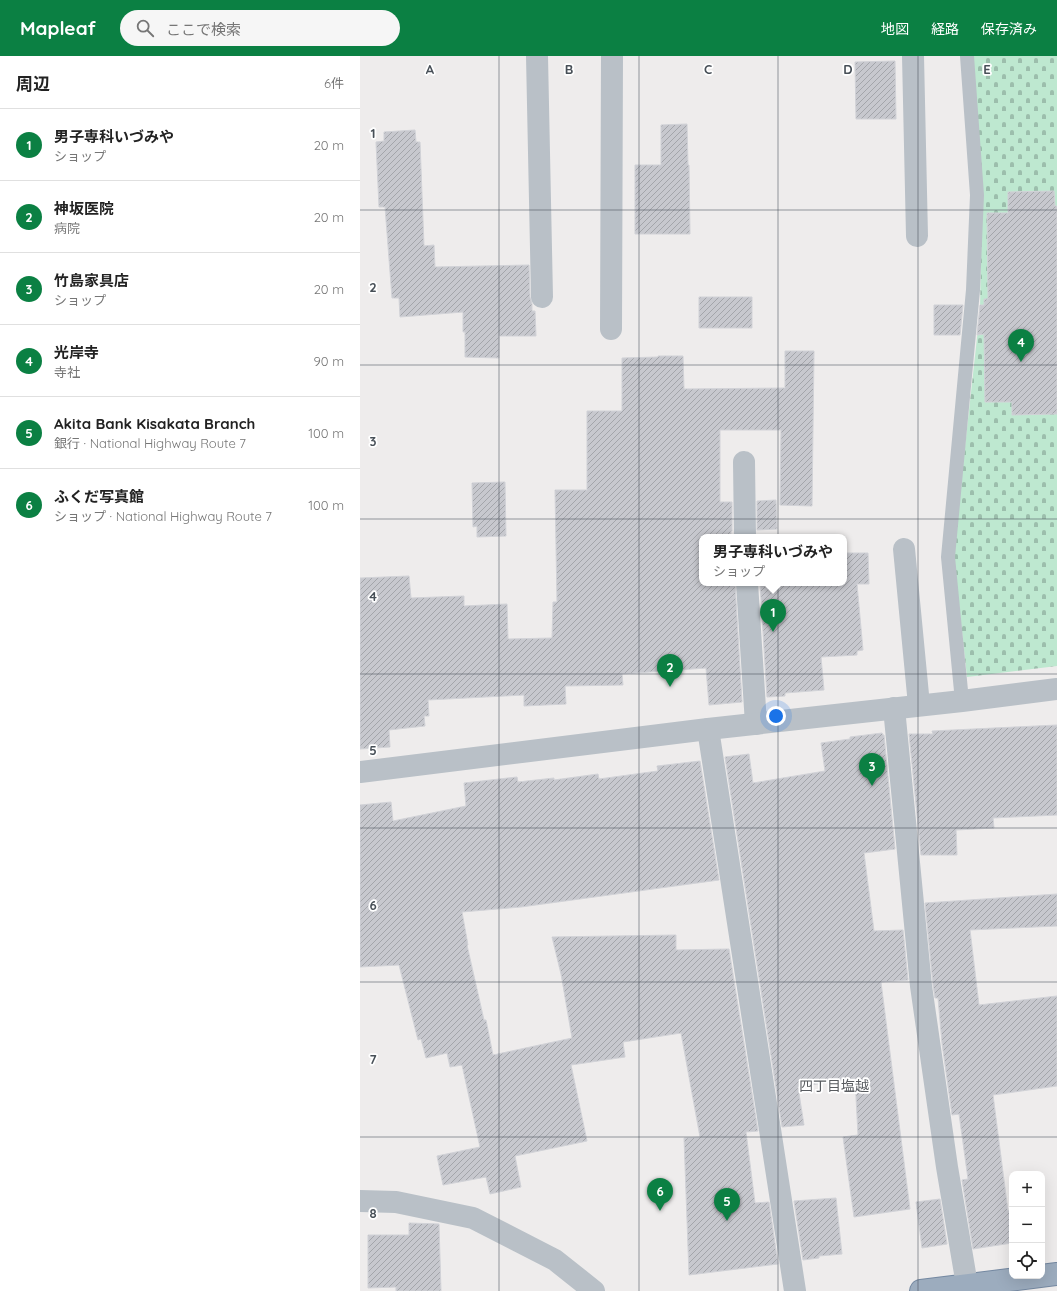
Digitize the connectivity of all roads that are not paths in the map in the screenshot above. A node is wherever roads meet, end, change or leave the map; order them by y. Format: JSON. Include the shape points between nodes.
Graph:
{"nodes":[{"id":1,"x":536,"y":56,"type":"edge"},
{"id":2,"x":612,"y":56,"type":"edge"},
{"id":3,"x":913,"y":56,"type":"edge"},
{"id":4,"x":967,"y":56,"type":"edge"},
{"id":5,"x":917,"y":236,"type":"dead end"},
{"id":6,"x":542,"y":297,"type":"dead end"},
{"id":7,"x":611,"y":329,"type":"dead end"},
{"id":8,"x":744,"y":462,"type":"dead end"},
{"id":9,"x":744,"y":534,"type":"edge"},
{"id":10,"x":904,"y":549,"type":"dead end"},
{"id":11,"x":747,"y":586,"type":"edge"},
{"id":12,"x":1057,"y":689,"type":"edge"},
{"id":13,"x":962,"y":701,"type":"junction"},
{"id":14,"x":919,"y":705,"type":"junction"},
{"id":15,"x":894,"y":708,"type":"junction"},
{"id":16,"x":756,"y":724,"type":"junction"},
{"id":17,"x":708,"y":729,"type":"junction"},
{"id":18,"x":360,"y":772,"type":"edge"},
{"id":19,"x":360,"y":1201,"type":"edge"},
{"id":20,"x":1057,"y":1274,"type":"edge"},
{"id":21,"x":968,"y":1288,"type":"edge"},
{"id":22,"x":594,"y":1291,"type":"edge"},
{"id":23,"x":795,"y":1291,"type":"edge"},
{"id":24,"x":921,"y":1291,"type":"edge"}],
"edges":[{"from":1,"to":6,"type":"street"},
{"from":2,"to":7,"type":"street"},
{"from":3,"to":5,"type":"street"},
{"from":4,"to":13,"type":"lane","via":[[977,195],[973,290],[948,557]]},
{"from":8,"to":9,"type":"street"},
{"from":10,"to":14,"type":"street"},
{"from":11,"to":16,"type":"street"},
{"from":12,"to":13,"type":"street"},
{"from":13,"to":14,"type":"street"},
{"from":14,"to":15,"type":"street"},
{"from":15,"to":16,"type":"street"},
{"from":15,"to":21,"type":"street","via":[[921,986],[947,1167]]},
{"from":16,"to":17,"type":"street"},
{"from":17,"to":18,"type":"street"},
{"from":17,"to":23,"type":"street"},
{"from":19,"to":22,"type":"street","via":[[396,1202],[473,1218],[554,1260]]},
{"from":20,"to":21,"type":"highway"},
{"from":21,"to":24,"type":"highway"}]}
